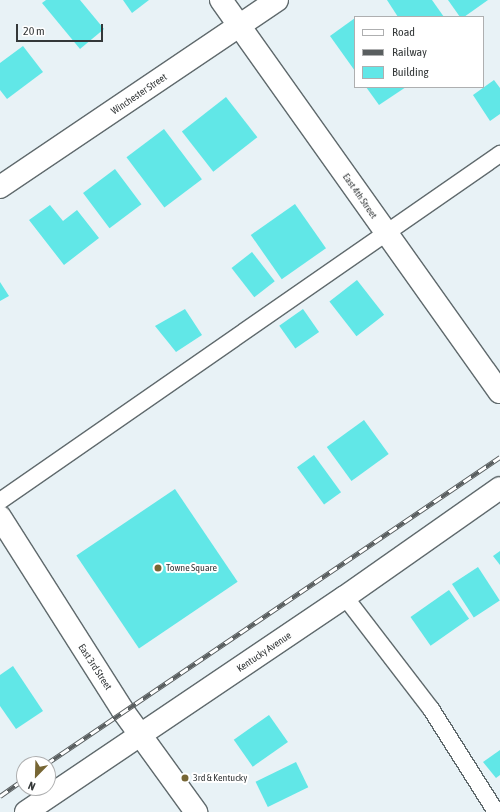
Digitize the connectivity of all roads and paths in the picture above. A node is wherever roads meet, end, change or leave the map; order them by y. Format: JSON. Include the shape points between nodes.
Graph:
{"nodes":[{"id":1,"x":221,"y":0,"type":"edge"},
{"id":2,"x":278,"y":0,"type":"edge"},
{"id":3,"x":240,"y":26,"type":"junction"},
{"id":4,"x":500,"y":154,"type":"edge"},
{"id":5,"x":0,"y":187,"type":"edge"},
{"id":6,"x":387,"y":234,"type":"junction"},
{"id":7,"x":500,"y":392,"type":"edge"},
{"id":8,"x":500,"y":488,"type":"edge"},
{"id":9,"x":0,"y":501,"type":"edge"},
{"id":10,"x":0,"y":517,"type":"edge"},
{"id":11,"x":345,"y":598,"type":"junction"},
{"id":12,"x":140,"y":734,"type":"junction"},
{"id":13,"x":35,"y":809,"type":"edge"},
{"id":14,"x":196,"y":812,"type":"edge"},
{"id":15,"x":496,"y":812,"type":"edge"}],
"edges":[{"from":1,"to":3,"type":"street","name":"East 4th Street"},
{"from":2,"to":3,"type":"street","name":"Winchester Street"},
{"from":3,"to":5,"type":"street","name":"Winchester Street"},
{"from":3,"to":6,"type":"street","name":"East 4th Street"},
{"from":4,"to":6,"type":"lane"},
{"from":6,"to":7,"type":"street","name":"East 4th Street"},
{"from":6,"to":9,"type":"lane"},
{"from":8,"to":11,"type":"street","name":"Kentucky Avenue"},
{"from":10,"to":12,"type":"street","name":"East 3rd Street"},
{"from":11,"to":12,"type":"street","name":"Kentucky Avenue"},
{"from":11,"to":15,"type":"lane","via":[[431,709]]},
{"from":12,"to":13,"type":"street","name":"Kentucky Avenue"},
{"from":12,"to":14,"type":"street","name":"East 3rd Street"}]}
